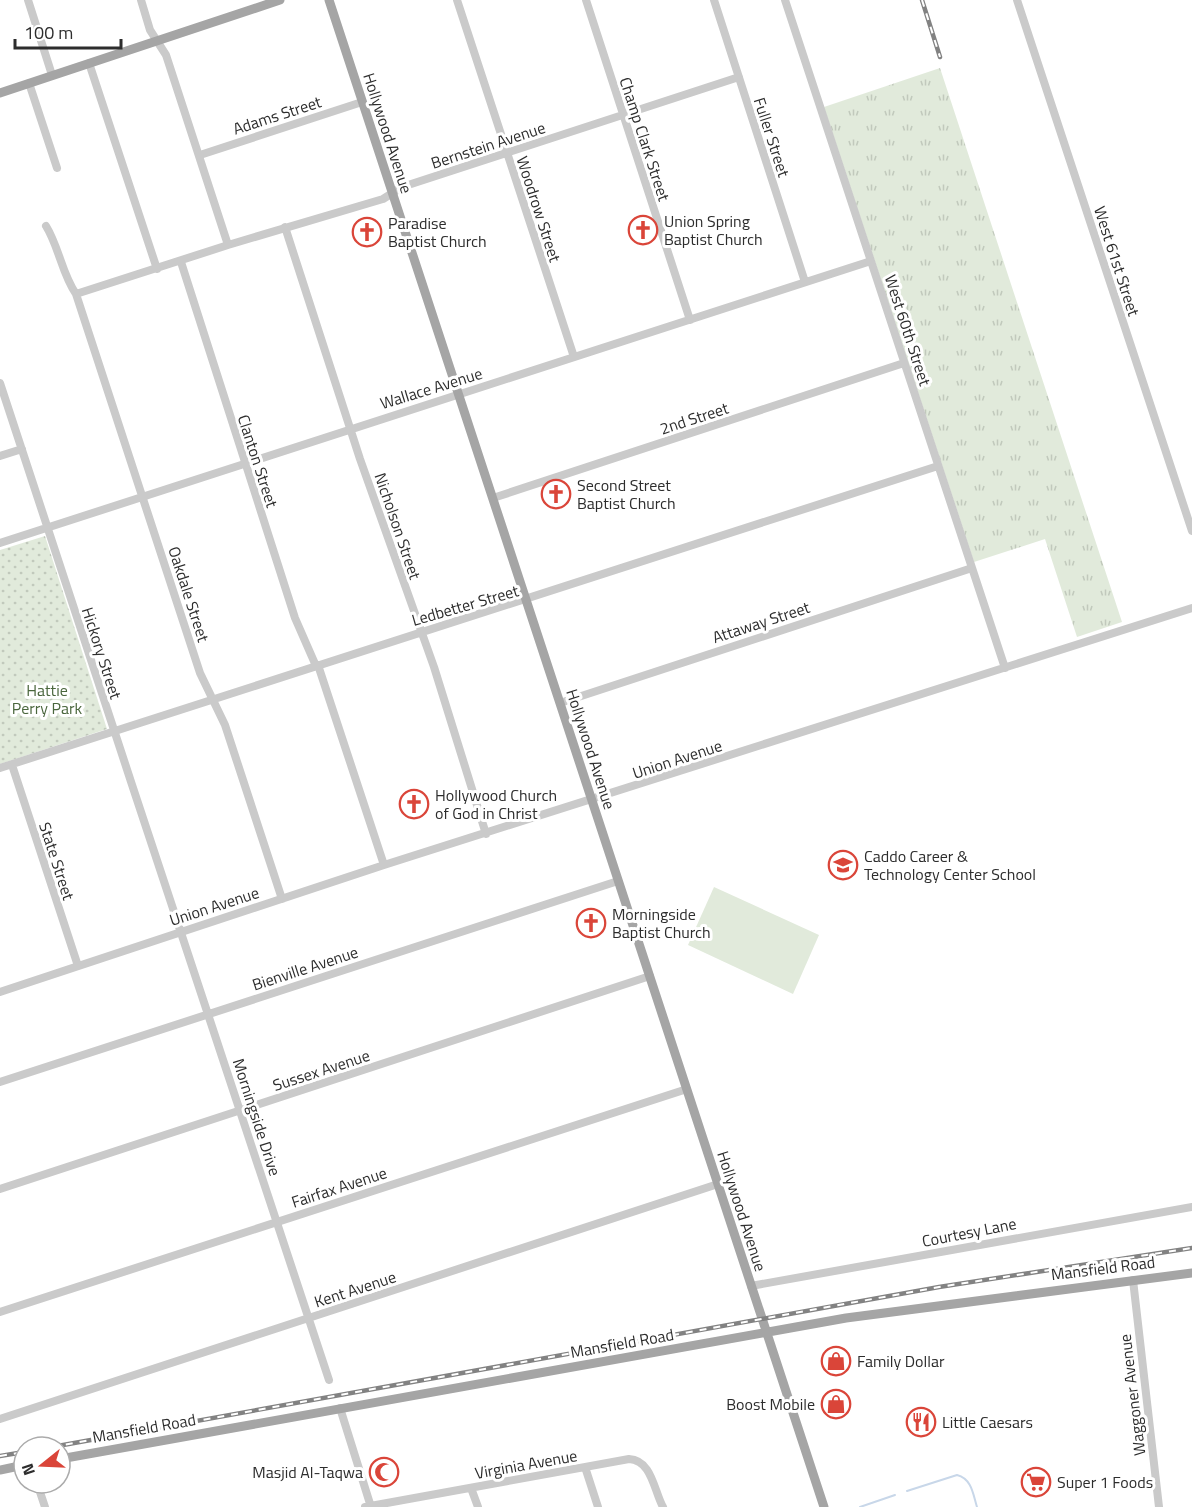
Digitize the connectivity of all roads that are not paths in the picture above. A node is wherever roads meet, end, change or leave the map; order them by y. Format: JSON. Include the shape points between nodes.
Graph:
{"nodes":[{"id":1,"x":28,"y":0,"type":"edge"},
{"id":2,"x":141,"y":0,"type":"edge"},
{"id":3,"x":280,"y":0,"type":"edge"},
{"id":4,"x":328,"y":0,"type":"edge"},
{"id":5,"x":457,"y":0,"type":"edge"},
{"id":6,"x":586,"y":0,"type":"edge"},
{"id":7,"x":714,"y":0,"type":"edge"},
{"id":8,"x":785,"y":0,"type":"edge"},
{"id":9,"x":1017,"y":0,"type":"edge"},
{"id":10,"x":254,"y":4,"type":"edge"},
{"id":11,"x":159,"y":41,"type":"junction"},
{"id":12,"x":89,"y":63,"type":"junction"},
{"id":13,"x":52,"y":75,"type":"junction"},
{"id":14,"x":739,"y":77,"type":"junction"},
{"id":15,"x":28,"y":83,"type":"junction"},
{"id":16,"x":0,"y":93,"type":"edge"},
{"id":17,"x":362,"y":102,"type":"junction"},
{"id":18,"x":623,"y":115,"type":"junction"},
{"id":19,"x":507,"y":153,"type":"junction"},
{"id":20,"x":200,"y":155,"type":"junction"},
{"id":21,"x":57,"y":168,"type":"dead end"},
{"id":22,"x":393,"y":195,"type":"junction"},
{"id":23,"x":46,"y":226,"type":"dead end"},
{"id":24,"x":285,"y":227,"type":"junction"},
{"id":25,"x":228,"y":245,"type":"junction"},
{"id":26,"x":871,"y":261,"type":"junction"},
{"id":27,"x":181,"y":262,"type":"junction"},
{"id":28,"x":157,"y":269,"type":"junction"},
{"id":29,"x":805,"y":282,"type":"junction"},
{"id":30,"x":76,"y":294,"type":"junction"},
{"id":31,"x":690,"y":320,"type":"junction"},
{"id":32,"x":574,"y":357,"type":"junction"},
{"id":33,"x":904,"y":363,"type":"junction"},
{"id":34,"x":0,"y":382,"type":"edge"},
{"id":35,"x":458,"y":394,"type":"junction"},
{"id":36,"x":351,"y":428,"type":"junction"},
{"id":37,"x":22,"y":449,"type":"junction"},
{"id":38,"x":0,"y":456,"type":"edge"},
{"id":39,"x":247,"y":463,"type":"junction"},
{"id":40,"x":938,"y":466,"type":"junction"},
{"id":41,"x":143,"y":496,"type":"junction"},
{"id":42,"x":492,"y":498,"type":"junction"},
{"id":43,"x":47,"y":528,"type":"junction"},
{"id":44,"x":1192,"y":531,"type":"edge"},
{"id":45,"x":0,"y":543,"type":"edge"},
{"id":46,"x":972,"y":568,"type":"junction"},
{"id":47,"x":526,"y":601,"type":"junction"},
{"id":48,"x":1192,"y":608,"type":"edge"},
{"id":49,"x":420,"y":632,"type":"junction"},
{"id":50,"x":317,"y":665,"type":"junction"},
{"id":51,"x":1005,"y":668,"type":"junction"},
{"id":52,"x":213,"y":699,"type":"junction"},
{"id":53,"x":560,"y":703,"type":"junction"},
{"id":54,"x":113,"y":732,"type":"junction"},
{"id":55,"x":12,"y":765,"type":"junction"},
{"id":56,"x":0,"y":768,"type":"edge"},
{"id":57,"x":592,"y":800,"type":"junction"},
{"id":58,"x":486,"y":834,"type":"junction"},
{"id":59,"x":384,"y":865,"type":"junction"},
{"id":60,"x":618,"y":881,"type":"junction"},
{"id":61,"x":282,"y":899,"type":"junction"},
{"id":62,"x":180,"y":931,"type":"junction"},
{"id":63,"x":78,"y":966,"type":"junction"},
{"id":64,"x":650,"y":976,"type":"junction"},
{"id":65,"x":0,"y":992,"type":"edge"},
{"id":66,"x":209,"y":1014,"type":"junction"},
{"id":67,"x":0,"y":1082,"type":"edge"},
{"id":68,"x":687,"y":1089,"type":"junction"},
{"id":69,"x":241,"y":1110,"type":"junction"},
{"id":70,"x":718,"y":1184,"type":"junction"},
{"id":71,"x":0,"y":1189,"type":"edge"},
{"id":72,"x":1192,"y":1207,"type":"edge"},
{"id":73,"x":277,"y":1221,"type":"junction"},
{"id":74,"x":1192,"y":1273,"type":"edge"},
{"id":75,"x":1133,"y":1280,"type":"junction"},
{"id":76,"x":751,"y":1286,"type":"junction"},
{"id":77,"x":0,"y":1312,"type":"edge"},
{"id":78,"x":309,"y":1318,"type":"junction"},
{"id":79,"x":767,"y":1333,"type":"junction"},
{"id":80,"x":329,"y":1380,"type":"dead end"},
{"id":81,"x":340,"y":1408,"type":"junction"},
{"id":82,"x":0,"y":1419,"type":"edge"},
{"id":83,"x":72,"y":1456,"type":"edge"},
{"id":84,"x":585,"y":1467,"type":"junction"},
{"id":85,"x":471,"y":1488,"type":"junction"},
{"id":86,"x":369,"y":1507,"type":"edge"},
{"id":87,"x":478,"y":1507,"type":"edge"},
{"id":88,"x":598,"y":1507,"type":"edge"},
{"id":89,"x":663,"y":1507,"type":"edge"},
{"id":90,"x":824,"y":1507,"type":"edge"},
{"id":91,"x":1159,"y":1507,"type":"edge"}],
"edges":[{"from":1,"to":13,"type":"street"},
{"from":2,"to":11,"type":"street","via":[[150,30]]},
{"from":3,"to":10,"type":"main road"},
{"from":4,"to":17,"type":"main road","name":"Hollywood Avenue"},
{"from":5,"to":19,"type":"street","name":"Woodrow Street"},
{"from":6,"to":18,"type":"street","name":"Champ Clark Street"},
{"from":7,"to":14,"type":"street","name":"Fuller Street"},
{"from":8,"to":26,"type":"street","name":"West 60th Street"},
{"from":9,"to":44,"type":"street","name":"West 61st Street"},
{"from":10,"to":11,"type":"main road"},
{"from":11,"to":12,"type":"main road"},
{"from":11,"to":20,"type":"street"},
{"from":12,"to":13,"type":"main road"},
{"from":12,"to":28,"type":"street"},
{"from":13,"to":15,"type":"main road"},
{"from":14,"to":18,"type":"street","name":"Bernstein Avenue"},
{"from":14,"to":29,"type":"street","name":"Fuller Street"},
{"from":15,"to":16,"type":"main road"},
{"from":15,"to":21,"type":"street"},
{"from":17,"to":20,"type":"street","name":"Adams Street"},
{"from":17,"to":22,"type":"main road","name":"Hollywood Avenue"},
{"from":18,"to":19,"type":"street","name":"Bernstein Avenue"},
{"from":18,"to":31,"type":"street","name":"Champ Clark Street"},
{"from":19,"to":22,"type":"street","name":"Bernstein Avenue","via":[[402,187]]},
{"from":19,"to":32,"type":"street","name":"Woodrow Street"},
{"from":20,"to":25,"type":"street"},
{"from":22,"to":24,"type":"street","name":"Bernstein Avenue"},
{"from":22,"to":35,"type":"main road","name":"Hollywood Avenue"},
{"from":23,"to":30,"type":"street","name":"Oakdale Street"},
{"from":24,"to":25,"type":"street","name":"Bernstein Avenue"},
{"from":24,"to":36,"type":"street","name":"Nicholson Street"},
{"from":25,"to":27,"type":"street","name":"Bernstein Avenue"},
{"from":26,"to":29,"type":"street","name":"Wallace Avenue"},
{"from":26,"to":33,"type":"street","name":"West 60th Street"},
{"from":27,"to":28,"type":"street","name":"Bernstein Avenue"},
{"from":27,"to":39,"type":"street","name":"Clanton Street"},
{"from":28,"to":30,"type":"street","name":"Bernstein Avenue"},
{"from":29,"to":31,"type":"street","name":"Wallace Avenue"},
{"from":30,"to":41,"type":"street","name":"Oakdale Street"},
{"from":31,"to":32,"type":"street","name":"Wallace Avenue"},
{"from":32,"to":35,"type":"street","name":"Wallace Avenue"},
{"from":33,"to":40,"type":"street","name":"West 60th Street"},
{"from":33,"to":42,"type":"street","name":"2nd Street"},
{"from":34,"to":37,"type":"street","name":"Hickory Street"},
{"from":35,"to":36,"type":"street","name":"Wallace Avenue"},
{"from":35,"to":42,"type":"main road","name":"Hollywood Avenue"},
{"from":36,"to":39,"type":"street","name":"Wallace Avenue"},
{"from":36,"to":49,"type":"street","name":"Nicholson Street"},
{"from":37,"to":38,"type":"street"},
{"from":37,"to":43,"type":"street","name":"Hickory Street"},
{"from":39,"to":41,"type":"street","name":"Wallace Avenue"},
{"from":39,"to":50,"type":"street","name":"Clanton Street","via":[[300,634]]},
{"from":40,"to":46,"type":"street","name":"West 60th Street"},
{"from":40,"to":47,"type":"street","name":"Ledbetter Street"},
{"from":41,"to":43,"type":"street","name":"Wallace Avenue"},
{"from":41,"to":52,"type":"street","name":"Oakdale Street","via":[[200,674]]},
{"from":42,"to":47,"type":"main road","name":"Hollywood Avenue"},
{"from":43,"to":45,"type":"street","name":"Wallace Avenue"},
{"from":43,"to":54,"type":"street","name":"Hickory Street"},
{"from":46,"to":51,"type":"street","name":"West 60th Street"},
{"from":46,"to":53,"type":"street","name":"Attaway Street"},
{"from":47,"to":49,"type":"street","name":"Ledbetter Street"},
{"from":47,"to":53,"type":"main road","name":"Hollywood Avenue"},
{"from":48,"to":51,"type":"street","name":"Union Avenue"},
{"from":49,"to":50,"type":"street","name":"Ledbetter Street"},
{"from":49,"to":58,"type":"street","name":"Nicholson Street"},
{"from":50,"to":52,"type":"street","name":"Ledbetter Street"},
{"from":50,"to":59,"type":"street","name":"Clanton Street"},
{"from":51,"to":57,"type":"street","name":"Union Avenue"},
{"from":52,"to":54,"type":"street","name":"Ledbetter Street"},
{"from":52,"to":61,"type":"street","name":"Oakdale Street"},
{"from":53,"to":57,"type":"main road","name":"Hollywood Avenue"},
{"from":54,"to":55,"type":"street","name":"Ledbetter Street"},
{"from":54,"to":62,"type":"street","name":"Hickory Street"},
{"from":55,"to":56,"type":"street","name":"Ledbetter Street"},
{"from":55,"to":63,"type":"street","name":"State Street"},
{"from":57,"to":58,"type":"street","name":"Union Avenue"},
{"from":57,"to":60,"type":"main road","name":"Hollywood Avenue"},
{"from":58,"to":59,"type":"street","name":"Union Avenue"},
{"from":59,"to":61,"type":"street","name":"Union Avenue"},
{"from":60,"to":64,"type":"main road","name":"Hollywood Avenue"},
{"from":60,"to":66,"type":"street","name":"Bienville Avenue"},
{"from":61,"to":62,"type":"street","name":"Union Avenue"},
{"from":62,"to":63,"type":"street","name":"Union Avenue"},
{"from":62,"to":66,"type":"street","name":"Morningside Drive"},
{"from":63,"to":65,"type":"street","name":"Union Avenue"},
{"from":64,"to":68,"type":"main road","name":"Hollywood Avenue"},
{"from":64,"to":69,"type":"street","name":"Sussex Avenue"},
{"from":66,"to":67,"type":"street","name":"Bienville Avenue"},
{"from":66,"to":69,"type":"street","name":"Morningside Drive"},
{"from":68,"to":70,"type":"main road","name":"Hollywood Avenue"},
{"from":68,"to":73,"type":"street","name":"Fairfax Avenue"},
{"from":69,"to":71,"type":"street","name":"Sussex Avenue"},
{"from":69,"to":73,"type":"street","name":"Morningside Drive"},
{"from":70,"to":76,"type":"main road","name":"Hollywood Avenue"},
{"from":70,"to":78,"type":"street","name":"Kent Avenue"},
{"from":72,"to":76,"type":"street","name":"Courtesy Lane"},
{"from":73,"to":77,"type":"street","name":"Fairfax Avenue"},
{"from":73,"to":78,"type":"street","name":"Morningside Drive"},
{"from":74,"to":75,"type":"main road","name":"Mansfield Road"},
{"from":75,"to":79,"type":"main road","name":"Mansfield Road","via":[[881,1313]]},
{"from":75,"to":91,"type":"street","name":"Waggoner Avenue"},
{"from":76,"to":79,"type":"main road","name":"Hollywood Avenue"},
{"from":78,"to":80,"type":"street","name":"Morningside Drive"},
{"from":78,"to":82,"type":"street","name":"Kent Avenue"},
{"from":79,"to":81,"type":"main road","name":"Mansfield Road"},
{"from":79,"to":90,"type":"main road","name":"Hollywood Avenue"},
{"from":81,"to":83,"type":"main road","name":"Mansfield Road"},
{"from":81,"to":86,"type":"street"},
{"from":84,"to":85,"type":"street","name":"Virginia Avenue"},
{"from":84,"to":88,"type":"street"},
{"from":84,"to":89,"type":"street","name":"Virginia Avenue","via":[[629,1459],[639,1461],[646,1467]]},
{"from":85,"to":86,"type":"street","name":"Virginia Avenue"},
{"from":85,"to":87,"type":"street"}]}
